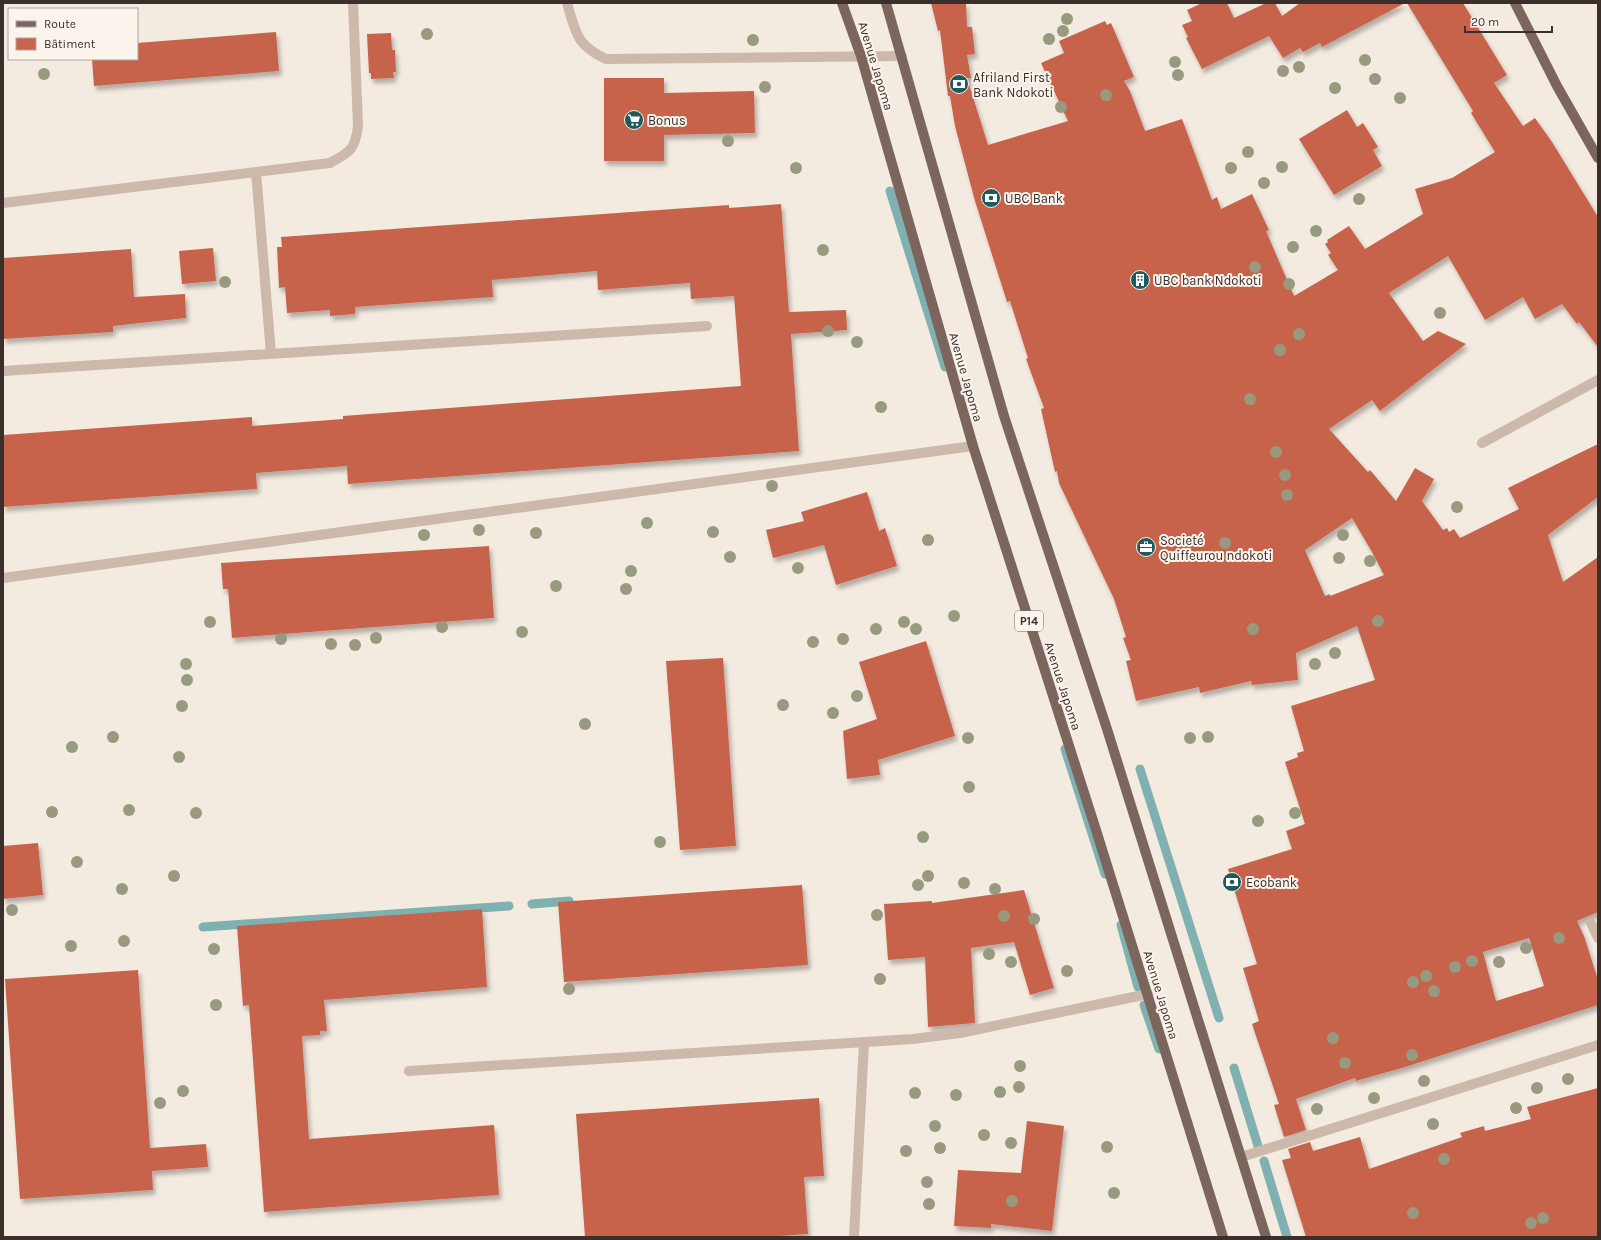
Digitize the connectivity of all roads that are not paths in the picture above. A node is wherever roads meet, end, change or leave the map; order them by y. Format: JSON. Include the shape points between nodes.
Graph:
{"nodes":[{"id":1,"x":354,"y":3,"type":"edge"},
{"id":2,"x":567,"y":3,"type":"edge"},
{"id":3,"x":842,"y":3,"type":"edge"},
{"id":4,"x":886,"y":3,"type":"edge"},
{"id":5,"x":1515,"y":3,"type":"edge"},
{"id":6,"x":861,"y":56,"type":"junction"},
{"id":7,"x":902,"y":56,"type":"junction"},
{"id":8,"x":1598,"y":158,"type":"edge"},
{"id":9,"x":256,"y":172,"type":"junction"},
{"id":10,"x":3,"y":203,"type":"edge"},
{"id":11,"x":707,"y":326,"type":"dead end"},
{"id":12,"x":271,"y":354,"type":"junction"},
{"id":13,"x":3,"y":371,"type":"edge"},
{"id":14,"x":1598,"y":380,"type":"edge"},
{"id":15,"x":1482,"y":443,"type":"dead end"},
{"id":16,"x":973,"y":446,"type":"junction"},
{"id":17,"x":3,"y":578,"type":"edge"},
{"id":18,"x":1591,"y":923,"type":"dead end"},
{"id":19,"x":1598,"y":938,"type":"edge"},
{"id":20,"x":1148,"y":994,"type":"junction"},
{"id":21,"x":864,"y":1042,"type":"junction"},
{"id":22,"x":1598,"y":1045,"type":"edge"},
{"id":23,"x":409,"y":1071,"type":"dead end"},
{"id":24,"x":1241,"y":1158,"type":"junction"},
{"id":25,"x":854,"y":1237,"type":"edge"},
{"id":26,"x":1223,"y":1237,"type":"edge"},
{"id":27,"x":1266,"y":1237,"type":"edge"}],
"edges":[{"from":1,"to":9,"type":"street","via":[[358,126],[356,143],[346,154],[330,163]]},
{"from":2,"to":6,"type":"street","via":[[575,32],[590,52],[606,60]]},
{"from":3,"to":6,"type":"main road","name":"Avenue Japoma","number":"P14"},
{"from":4,"to":7,"type":"main road","name":"Avenue Japoma"},
{"from":5,"to":8,"type":"main road","via":[[1557,86]]},
{"from":6,"to":7,"type":"street"},
{"from":6,"to":16,"type":"main road","name":"Avenue Japoma","number":"P14"},
{"from":7,"to":24,"type":"main road","name":"Avenue Japoma","via":[[1004,416],[1107,729]]},
{"from":9,"to":10,"type":"street"},
{"from":9,"to":12,"type":"street"},
{"from":11,"to":12,"type":"street"},
{"from":12,"to":13,"type":"street"},
{"from":14,"to":15,"type":"street"},
{"from":16,"to":17,"type":"street"},
{"from":16,"to":20,"type":"main road","name":"Avenue Japoma","number":"P14"},
{"from":18,"to":19,"type":"street"},
{"from":20,"to":21,"type":"street","via":[[960,1033]]},
{"from":20,"to":26,"type":"main road","name":"Avenue Japoma","number":"P14"},
{"from":21,"to":23,"type":"street"},
{"from":21,"to":25,"type":"street"},
{"from":22,"to":24,"type":"street"},
{"from":24,"to":27,"type":"main road","name":"Avenue Japoma"}]}
